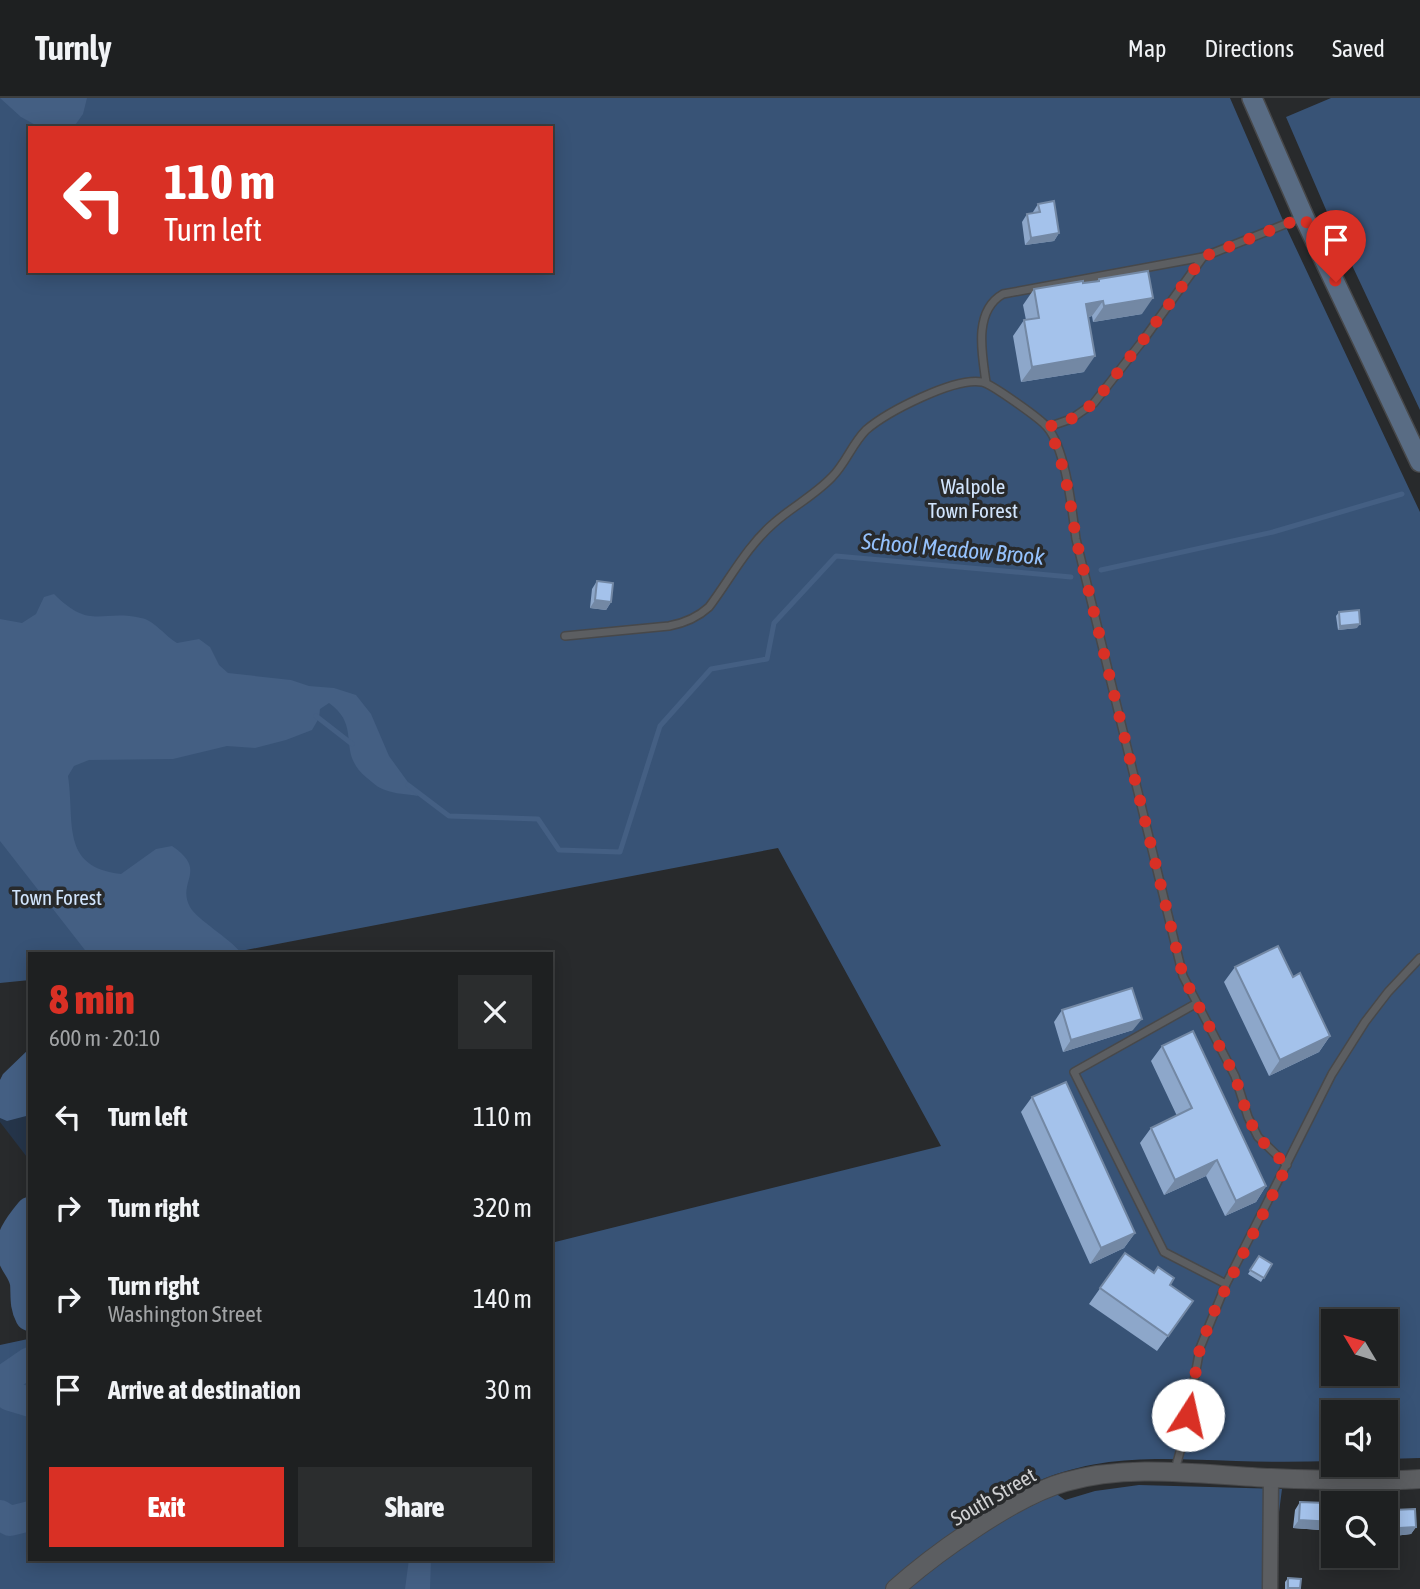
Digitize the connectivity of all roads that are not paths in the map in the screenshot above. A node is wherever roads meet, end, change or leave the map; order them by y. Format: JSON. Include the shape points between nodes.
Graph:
{"nodes":[{"id":1,"x":1252,"y":98,"type":"edge"},
{"id":2,"x":1304,"y":217,"type":"junction"},
{"id":3,"x":1203,"y":257,"type":"junction"},
{"id":4,"x":986,"y":382,"type":"junction"},
{"id":5,"x":1048,"y":427,"type":"junction"},
{"id":6,"x":1420,"y":461,"type":"edge"},
{"id":7,"x":565,"y":636,"type":"dead end"},
{"id":8,"x":1420,"y":958,"type":"edge"},
{"id":9,"x":1197,"y":1003,"type":"junction"},
{"id":10,"x":1287,"y":1166,"type":"junction"},
{"id":11,"x":1226,"y":1284,"type":"junction"},
{"id":12,"x":1175,"y":1471,"type":"junction"},
{"id":13,"x":1271,"y":1478,"type":"junction"},
{"id":14,"x":1420,"y":1479,"type":"edge"},
{"id":15,"x":895,"y":1589,"type":"edge"},
{"id":16,"x":1270,"y":1589,"type":"edge"}],
"edges":[{"from":1,"to":2,"type":"main road"},
{"from":2,"to":3,"type":"lane"},
{"from":2,"to":6,"type":"main road"},
{"from":3,"to":4,"type":"lane","via":[[998,297],[984,319]]},
{"from":3,"to":5,"type":"lane","via":[[1094,403],[1071,419]]},
{"from":4,"to":5,"type":"lane"},
{"from":4,"to":7,"type":"lane","via":[[940,388],[867,429],[833,477],[761,536],[698,616],[669,626]]},
{"from":5,"to":9,"type":"lane","via":[[1066,475],[1076,539],[1183,976]]},
{"from":8,"to":10,"type":"lane","via":[[1365,1022],[1332,1074]]},
{"from":9,"to":10,"type":"lane","via":[[1235,1076],[1258,1137]]},
{"from":9,"to":11,"type":"lane","via":[[1074,1072],[1164,1252]]},
{"from":10,"to":11,"type":"lane"},
{"from":11,"to":12,"type":"lane","via":[[1200,1348]]},
{"from":12,"to":13,"type":"street","name":"South Street"},
{"from":12,"to":15,"type":"street","name":"South Street","via":[[1118,1474],[1050,1488],[994,1517]]},
{"from":13,"to":14,"type":"street","name":"South Street"},
{"from":13,"to":16,"type":"street"}]}
